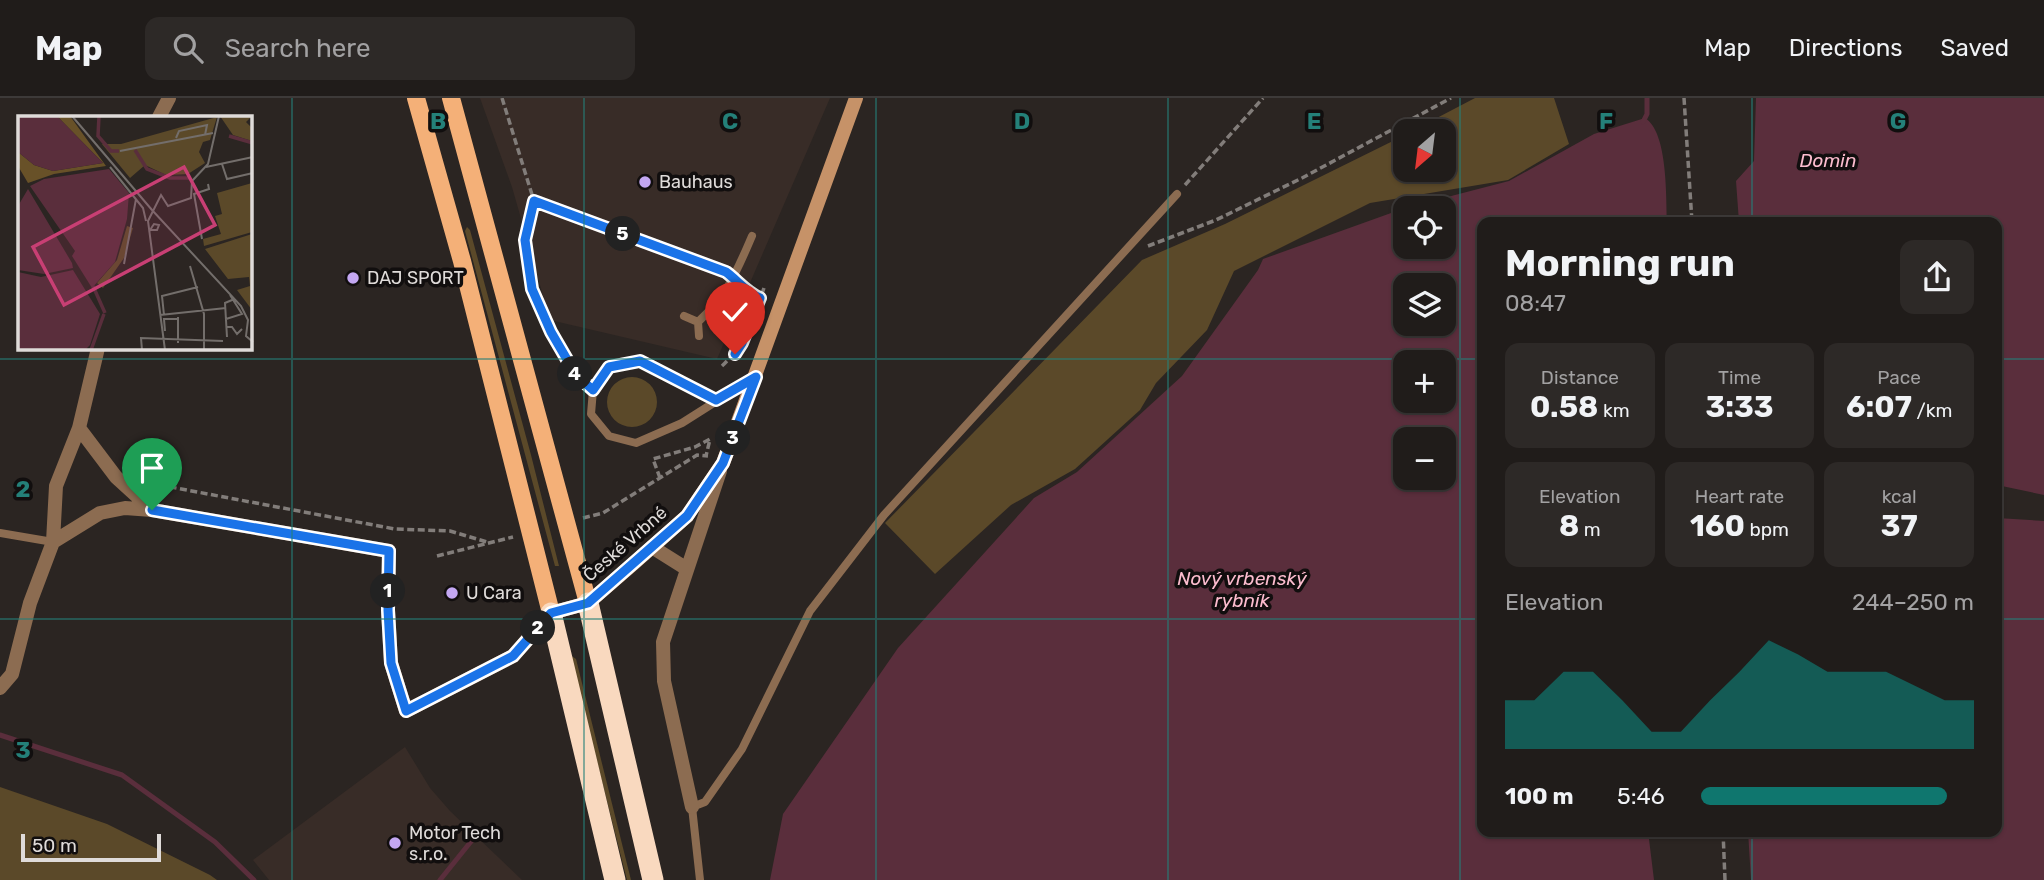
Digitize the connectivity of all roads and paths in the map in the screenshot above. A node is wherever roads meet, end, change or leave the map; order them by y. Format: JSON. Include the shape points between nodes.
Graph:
{"nodes":[{"id":1,"x":169,"y":98,"type":"edge"},
{"id":2,"x":416,"y":98,"type":"edge"},
{"id":3,"x":451,"y":98,"type":"edge"},
{"id":4,"x":502,"y":98,"type":"edge"},
{"id":5,"x":856,"y":98,"type":"edge"},
{"id":6,"x":1263,"y":98,"type":"edge"},
{"id":7,"x":1451,"y":98,"type":"edge"},
{"id":8,"x":1684,"y":98,"type":"edge"},
{"id":9,"x":160,"y":116,"type":"edge"},
{"id":10,"x":1177,"y":194,"type":"joint"},
{"id":11,"x":534,"y":201,"type":"junction"},
{"id":12,"x":1692,"y":217,"type":"edge"},
{"id":13,"x":752,"y":236,"type":"dead end"},
{"id":14,"x":679,"y":254,"type":"joint"},
{"id":15,"x":1117,"y":258,"type":"junction"},
{"id":16,"x":734,"y":278,"type":"junction"},
{"id":17,"x":764,"y":288,"type":"dead end"},
{"id":18,"x":760,"y":298,"type":"junction"},
{"id":19,"x":684,"y":316,"type":"dead end"},
{"id":20,"x":698,"y":322,"type":"junction"},
{"id":21,"x":699,"y":336,"type":"dead end"},
{"id":22,"x":98,"y":350,"type":"edge"},
{"id":23,"x":722,"y":366,"type":"dead end"},
{"id":24,"x":756,"y":377,"type":"junction"},
{"id":25,"x":593,"y":390,"type":"junction"},
{"id":26,"x":716,"y":400,"type":"junction"},
{"id":27,"x":79,"y":428,"type":"junction"},
{"id":28,"x":723,"y":463,"type":"junction"},
{"id":29,"x":116,"y":477,"type":"junction"},
{"id":30,"x":660,"y":478,"type":"junction"},
{"id":31,"x":152,"y":510,"type":"junction"},
{"id":32,"x":578,"y":520,"type":"dead end"},
{"id":33,"x":0,"y":533,"type":"edge"},
{"id":34,"x":513,"y":537,"type":"dead end"},
{"id":35,"x":53,"y":542,"type":"junction"},
{"id":36,"x":487,"y":542,"type":"junction"},
{"id":37,"x":652,"y":547,"type":"junction"},
{"id":38,"x":437,"y":556,"type":"dead end"},
{"id":39,"x":687,"y":569,"type":"junction"},
{"id":40,"x":588,"y":603,"type":"junction"},
{"id":41,"x":551,"y":613,"type":"junction"},
{"id":42,"x":0,"y":688,"type":"edge"},
{"id":43,"x":692,"y":807,"type":"junction"},
{"id":44,"x":1723,"y":837,"type":"edge"},
{"id":45,"x":615,"y":880,"type":"edge"},
{"id":46,"x":653,"y":880,"type":"edge"},
{"id":47,"x":700,"y":880,"type":"edge"},
{"id":48,"x":1726,"y":880,"type":"edge"}],
"edges":[{"from":1,"to":9,"type":"street"},
{"from":2,"to":41,"type":"main road"},
{"from":3,"to":40,"type":"main road"},
{"from":4,"to":11,"type":"path"},
{"from":5,"to":24,"type":"street","name":"České Vrbné"},
{"from":6,"to":10,"type":"path"},
{"from":7,"to":15,"type":"path","via":[[1216,220]]},
{"from":8,"to":12,"type":"path"},
{"from":10,"to":15,"type":"lane"},
{"from":11,"to":14,"type":"path"},
{"from":11,"to":25,"type":"path","via":[[525,240],[532,289],[576,375]]},
{"from":13,"to":16,"type":"lane"},
{"from":14,"to":16,"type":"lane"},
{"from":15,"to":43,"type":"lane","via":[[884,515],[818,600],[741,749],[705,802]]},
{"from":16,"to":18,"type":"path"},
{"from":16,"to":20,"type":"lane"},
{"from":17,"to":18,"type":"path"},
{"from":18,"to":23,"type":"path","via":[[742,343]]},
{"from":19,"to":20,"type":"lane"},
{"from":20,"to":21,"type":"lane"},
{"from":22,"to":27,"type":"street"},
{"from":24,"to":26,"type":"lane"},
{"from":24,"to":28,"type":"street","name":"České Vrbné"},
{"from":25,"to":26,"type":"lane","via":[[609,367],[640,361]]},
{"from":25,"to":26,"type":"lane","via":[[591,414],[609,436],[636,443],[682,423]]},
{"from":27,"to":29,"type":"street"},
{"from":27,"to":35,"type":"street","via":[[55,486]]},
{"from":28,"to":37,"type":"street","name":"České Vrbné","via":[[687,516]]},
{"from":28,"to":39,"type":"street"},
{"from":29,"to":31,"type":"street"},
{"from":29,"to":36,"type":"path","via":[[395,529],[450,531]]},
{"from":30,"to":30,"type":"path","via":[[697,455],[706,456],[710,439],[653,459]]},
{"from":30,"to":32,"type":"path","via":[[603,513]]},
{"from":31,"to":35,"type":"street","via":[[125,508],[100,513]]},
{"from":31,"to":41,"type":"street","via":[[389,551],[391,663],[406,711],[513,656]]},
{"from":33,"to":35,"type":"lane"},
{"from":34,"to":36,"type":"path"},
{"from":35,"to":42,"type":"street","via":[[30,603],[12,674]]},
{"from":36,"to":38,"type":"path"},
{"from":37,"to":39,"type":"street"},
{"from":37,"to":40,"type":"street","name":"České Vrbné"},
{"from":39,"to":43,"type":"street","via":[[663,642],[664,681]]},
{"from":40,"to":41,"type":"street","name":"České Vrbné"},
{"from":40,"to":46,"type":"highway"},
{"from":41,"to":45,"type":"highway"},
{"from":43,"to":47,"type":"lane"},
{"from":44,"to":48,"type":"path"}]}
